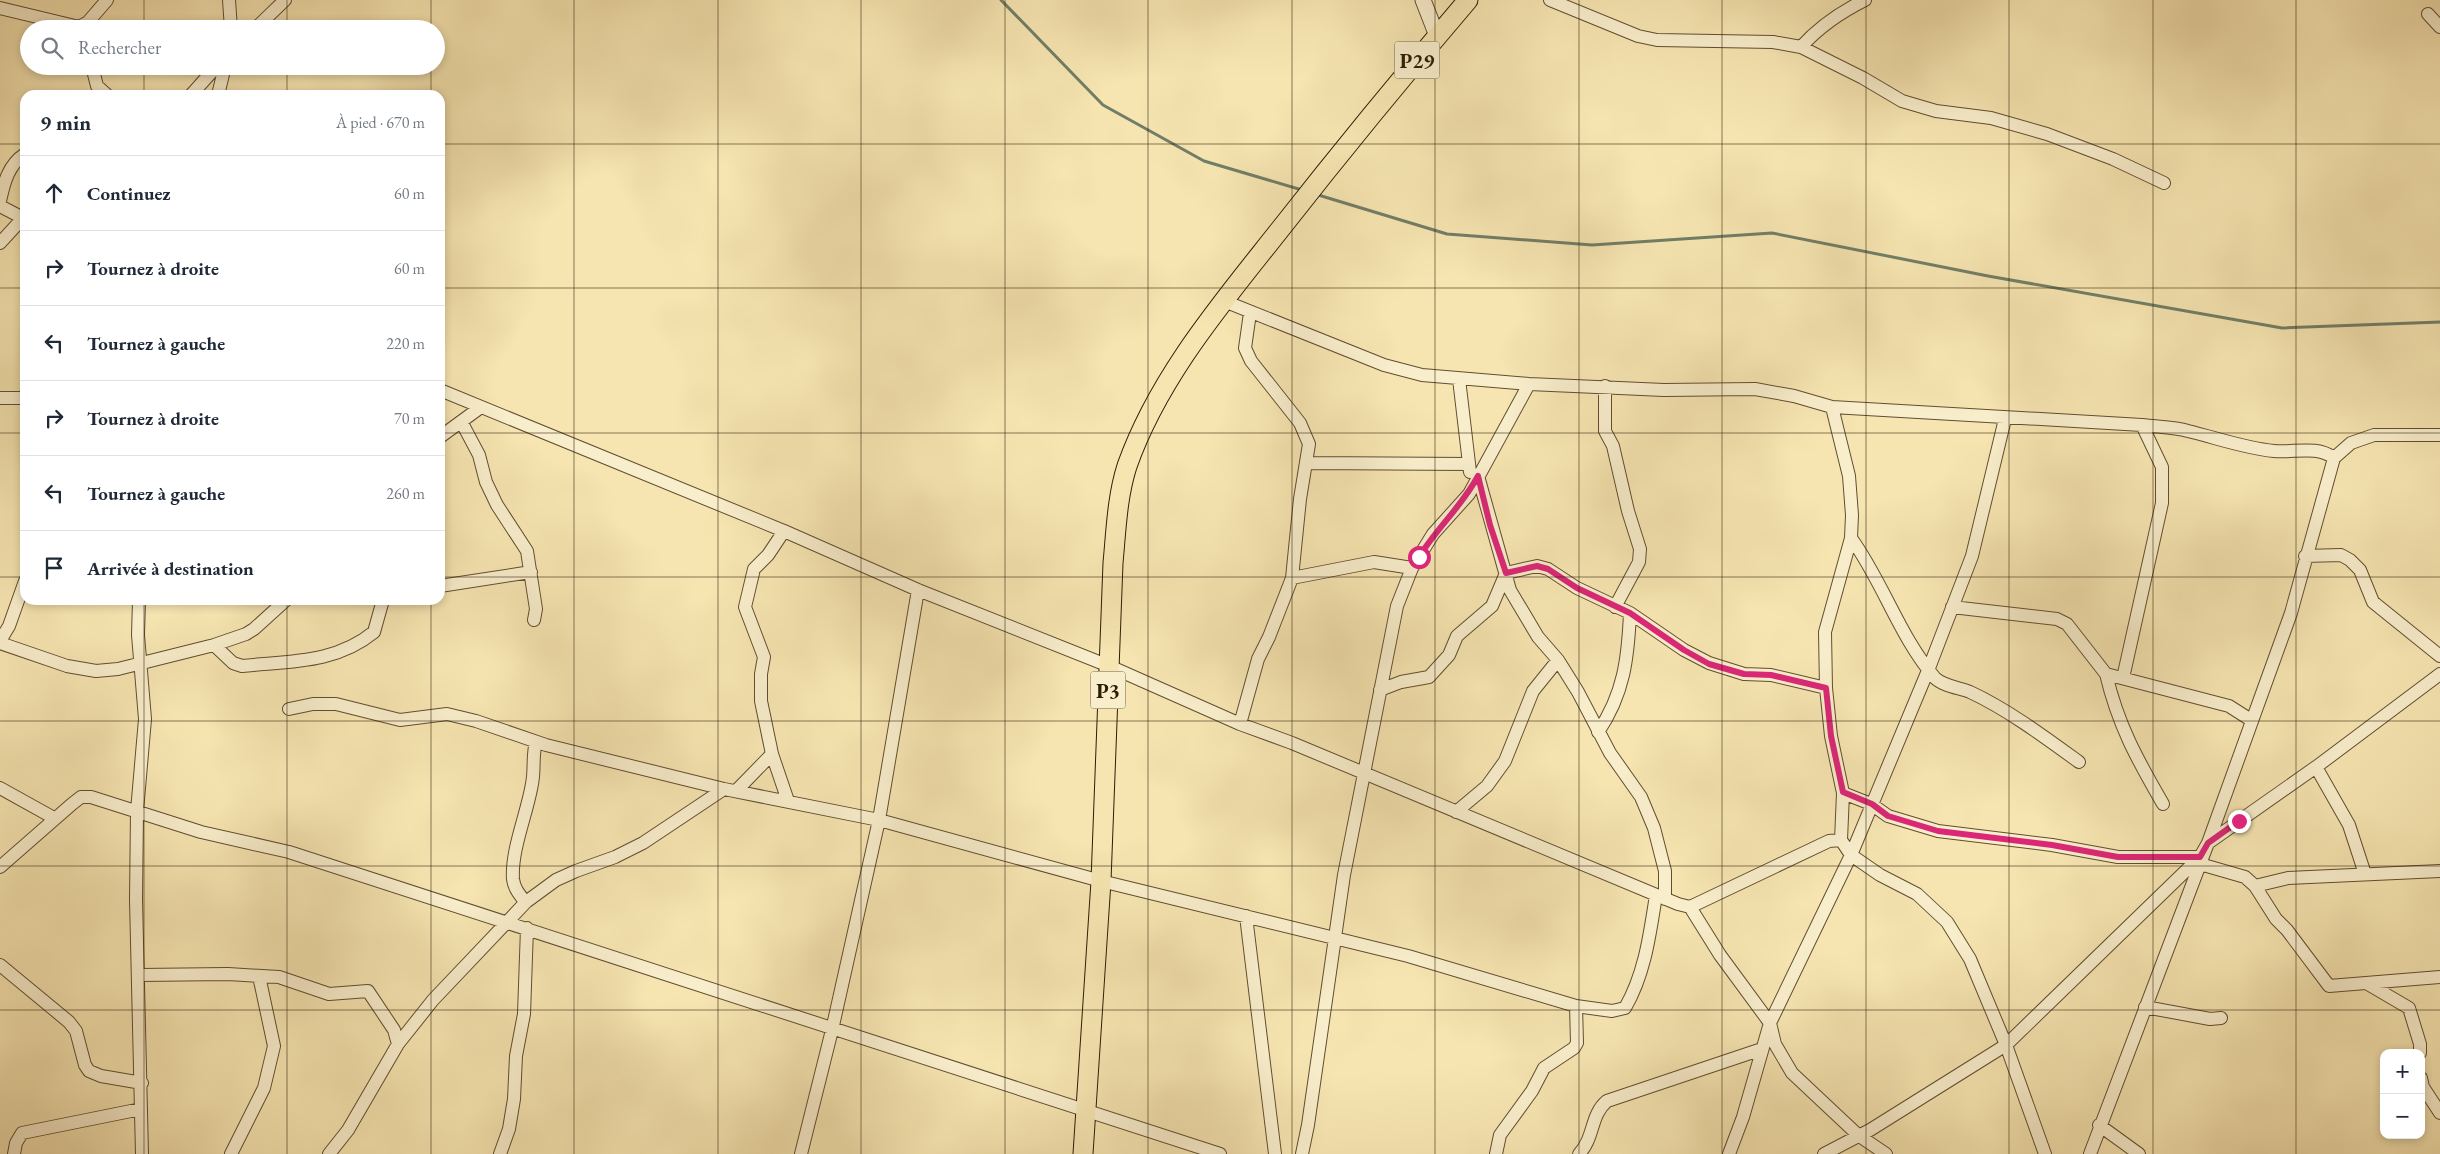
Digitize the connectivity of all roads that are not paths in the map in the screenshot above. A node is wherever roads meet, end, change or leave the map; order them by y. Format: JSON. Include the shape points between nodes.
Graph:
{"nodes":[{"id":1,"x":106,"y":0,"type":"edge"},
{"id":2,"x":230,"y":0,"type":"edge"},
{"id":3,"x":285,"y":0,"type":"edge"},
{"id":4,"x":1423,"y":0,"type":"edge"},
{"id":5,"x":1468,"y":0,"type":"edge"},
{"id":6,"x":1550,"y":0,"type":"edge"},
{"id":7,"x":1865,"y":0,"type":"edge"},
{"id":8,"x":0,"y":8,"type":"edge"},
{"id":9,"x":2428,"y":14,"type":"dead end"},
{"id":10,"x":48,"y":20,"type":"edge"},
{"id":11,"x":90,"y":20,"type":"edge"},
{"id":12,"x":231,"y":20,"type":"edge"},
{"id":13,"x":264,"y":20,"type":"edge"},
{"id":14,"x":2440,"y":27,"type":"edge"},
{"id":15,"x":1437,"y":36,"type":"junction"},
{"id":16,"x":1801,"y":47,"type":"junction"},
{"id":17,"x":93,"y":75,"type":"edge"},
{"id":18,"x":210,"y":75,"type":"edge"},
{"id":19,"x":223,"y":75,"type":"edge"},
{"id":20,"x":95,"y":90,"type":"edge"},
{"id":21,"x":196,"y":90,"type":"edge"},
{"id":22,"x":219,"y":90,"type":"edge"},
{"id":23,"x":20,"y":159,"type":"edge"},
{"id":24,"x":2164,"y":183,"type":"dead end"},
{"id":25,"x":0,"y":201,"type":"edge"},
{"id":26,"x":0,"y":206,"type":"edge"},
{"id":27,"x":20,"y":217,"type":"edge"},
{"id":28,"x":20,"y":223,"type":"edge"},
{"id":29,"x":0,"y":243,"type":"edge"},
{"id":30,"x":1253,"y":263,"type":"joint"},
{"id":31,"x":1224,"y":301,"type":"junction"},
{"id":32,"x":1250,"y":313,"type":"junction"},
{"id":33,"x":1460,"y":379,"type":"junction"},
{"id":34,"x":1529,"y":384,"type":"junction"},
{"id":35,"x":1605,"y":386,"type":"junction"},
{"id":36,"x":445,"y":392,"type":"edge"},
{"id":37,"x":0,"y":398,"type":"edge"},
{"id":38,"x":20,"y":398,"type":"edge"},
{"id":39,"x":481,"y":407,"type":"junction"},
{"id":40,"x":1832,"y":407,"type":"junction"},
{"id":41,"x":2005,"y":419,"type":"junction"},
{"id":42,"x":462,"y":423,"type":"junction"},
{"id":43,"x":2142,"y":425,"type":"junction"},
{"id":44,"x":445,"y":434,"type":"edge"},
{"id":45,"x":2440,"y":435,"type":"edge"},
{"id":46,"x":2334,"y":458,"type":"junction"},
{"id":47,"x":1307,"y":463,"type":"junction"},
{"id":48,"x":1469,"y":464,"type":"junction"},
{"id":49,"x":1476,"y":482,"type":"junction"},
{"id":50,"x":784,"y":530,"type":"junction"},
{"id":51,"x":1850,"y":538,"type":"junction"},
{"id":52,"x":2305,"y":556,"type":"junction"},
{"id":53,"x":1412,"y":568,"type":"junction"},
{"id":54,"x":531,"y":572,"type":"junction"},
{"id":55,"x":1506,"y":573,"type":"junction"},
{"id":56,"x":1292,"y":578,"type":"junction"},
{"id":57,"x":445,"y":585,"type":"edge"},
{"id":58,"x":918,"y":590,"type":"junction"},
{"id":59,"x":20,"y":594,"type":"edge"},
{"id":60,"x":139,"y":605,"type":"edge"},
{"id":61,"x":280,"y":605,"type":"edge"},
{"id":62,"x":382,"y":605,"type":"edge"},
{"id":63,"x":1615,"y":607,"type":"junction"},
{"id":64,"x":1952,"y":607,"type":"junction"},
{"id":65,"x":1630,"y":613,"type":"junction"},
{"id":66,"x":534,"y":620,"type":"dead end"},
{"id":67,"x":0,"y":642,"type":"edge"},
{"id":68,"x":214,"y":645,"type":"junction"},
{"id":69,"x":2440,"y":656,"type":"edge"},
{"id":70,"x":1558,"y":660,"type":"junction"},
{"id":71,"x":140,"y":663,"type":"junction"},
{"id":72,"x":1109,"y":666,"type":"junction"},
{"id":73,"x":1928,"y":668,"type":"junction"},
{"id":74,"x":2106,"y":674,"type":"junction"},
{"id":75,"x":2440,"y":674,"type":"edge"},
{"id":76,"x":2123,"y":678,"type":"junction"},
{"id":77,"x":1826,"y":688,"type":"junction"},
{"id":78,"x":1380,"y":690,"type":"junction"},
{"id":79,"x":289,"y":709,"type":"dead end"},
{"id":80,"x":2251,"y":720,"type":"junction"},
{"id":81,"x":1240,"y":724,"type":"junction"},
{"id":82,"x":1598,"y":732,"type":"junction"},
{"id":83,"x":536,"y":742,"type":"junction"},
{"id":84,"x":772,"y":754,"type":"junction"},
{"id":85,"x":2079,"y":762,"type":"dead end"},
{"id":86,"x":2316,"y":767,"type":"junction"},
{"id":87,"x":1363,"y":773,"type":"junction"},
{"id":88,"x":0,"y":788,"type":"edge"},
{"id":89,"x":730,"y":790,"type":"junction"},
{"id":90,"x":1843,"y":792,"type":"junction"},
{"id":91,"x":788,"y":801,"type":"junction"},
{"id":92,"x":1872,"y":804,"type":"junction"},
{"id":93,"x":2163,"y":804,"type":"dead end"},
{"id":94,"x":137,"y":811,"type":"junction"},
{"id":95,"x":1456,"y":812,"type":"junction"},
{"id":96,"x":54,"y":818,"type":"junction"},
{"id":97,"x":879,"y":820,"type":"junction"},
{"id":98,"x":1841,"y":840,"type":"junction"},
{"id":99,"x":2208,"y":843,"type":"junction"},
{"id":100,"x":1850,"y":855,"type":"junction"},
{"id":101,"x":2200,"y":861,"type":"junction"},
{"id":102,"x":0,"y":867,"type":"edge"},
{"id":103,"x":2440,"y":871,"type":"edge"},
{"id":104,"x":2365,"y":874,"type":"junction"},
{"id":105,"x":1101,"y":881,"type":"junction"},
{"id":106,"x":2255,"y":886,"type":"junction"},
{"id":107,"x":1661,"y":897,"type":"junction"},
{"id":108,"x":526,"y":902,"type":"junction"},
{"id":109,"x":1690,"y":907,"type":"junction"},
{"id":110,"x":1246,"y":916,"type":"junction"},
{"id":111,"x":508,"y":922,"type":"junction"},
{"id":112,"x":527,"y":928,"type":"junction"},
{"id":113,"x":1334,"y":938,"type":"junction"},
{"id":114,"x":0,"y":966,"type":"edge"},
{"id":115,"x":140,"y":975,"type":"junction"},
{"id":116,"x":259,"y":976,"type":"junction"},
{"id":117,"x":2440,"y":977,"type":"edge"},
{"id":118,"x":2368,"y":984,"type":"junction"},
{"id":119,"x":1576,"y":1006,"type":"junction"},
{"id":120,"x":2145,"y":1007,"type":"junction"},
{"id":121,"x":2221,"y":1018,"type":"dead end"},
{"id":122,"x":1770,"y":1023,"type":"junction"},
{"id":123,"x":832,"y":1030,"type":"junction"},
{"id":124,"x":398,"y":1044,"type":"junction"},
{"id":125,"x":2006,"y":1046,"type":"junction"},
{"id":126,"x":1762,"y":1049,"type":"junction"},
{"id":127,"x":2420,"y":1049,"type":"edge"},
{"id":128,"x":142,"y":1083,"type":"junction"},
{"id":129,"x":2425,"y":1089,"type":"edge"},
{"id":130,"x":141,"y":1109,"type":"junction"},
{"id":131,"x":1088,"y":1113,"type":"junction"},
{"id":132,"x":2440,"y":1114,"type":"edge"},
{"id":133,"x":2099,"y":1125,"type":"junction"},
{"id":134,"x":1858,"y":1135,"type":"junction"},
{"id":135,"x":14,"y":1154,"type":"edge"},
{"id":136,"x":142,"y":1154,"type":"edge"},
{"id":137,"x":231,"y":1154,"type":"edge"},
{"id":138,"x":329,"y":1154,"type":"edge"},
{"id":139,"x":500,"y":1154,"type":"edge"},
{"id":140,"x":801,"y":1154,"type":"edge"},
{"id":141,"x":1083,"y":1154,"type":"edge"},
{"id":142,"x":1220,"y":1154,"type":"edge"},
{"id":143,"x":1275,"y":1154,"type":"edge"},
{"id":144,"x":1302,"y":1154,"type":"edge"},
{"id":145,"x":1496,"y":1154,"type":"edge"},
{"id":146,"x":1579,"y":1154,"type":"edge"},
{"id":147,"x":1729,"y":1154,"type":"edge"},
{"id":148,"x":1824,"y":1154,"type":"edge"},
{"id":149,"x":1886,"y":1154,"type":"edge"},
{"id":150,"x":2045,"y":1154,"type":"edge"},
{"id":151,"x":2090,"y":1154,"type":"edge"},
{"id":152,"x":2139,"y":1154,"type":"edge"}],
"edges":[{"from":1,"to":11,"type":"street"},
{"from":2,"to":12,"type":"street"},
{"from":3,"to":13,"type":"street"},
{"from":4,"to":15,"type":"street"},
{"from":5,"to":15,"type":"main road","number":"P29"},
{"from":6,"to":16,"type":"street","via":[[1638,36],[1657,40],[1773,42]]},
{"from":7,"to":16,"type":"street","via":[[1850,7]]},
{"from":8,"to":10,"type":"street"},
{"from":9,"to":14,"type":"street"},
{"from":15,"to":30,"type":"main road","number":"P29"},
{"from":16,"to":24,"type":"street","via":[[1902,101],[1936,111],[1991,118],[2047,134]]},
{"from":17,"to":20,"type":"street"},
{"from":18,"to":21,"type":"street"},
{"from":19,"to":22,"type":"street"},
{"from":23,"to":25,"type":"street","via":[[6,175]]},
{"from":26,"to":27,"type":"street"},
{"from":28,"to":29,"type":"street"},
{"from":30,"to":31,"type":"main road","number":"P3"},
{"from":31,"to":32,"type":"street"},
{"from":31,"to":72,"type":"main road","number":"P3","via":[[1181,359],[1146,419],[1126,468],[1114,555]]},
{"from":32,"to":33,"type":"street","via":[[1384,365],[1422,375]]},
{"from":32,"to":47,"type":"street","via":[[1244,348],[1250,361],[1300,423],[1309,444]]},
{"from":33,"to":34,"type":"street"},
{"from":33,"to":48,"type":"street"},
{"from":34,"to":35,"type":"street"},
{"from":34,"to":49,"type":"street"},
{"from":35,"to":40,"type":"street","via":[[1664,390],[1755,389]]},
{"from":35,"to":63,"type":"street","via":[[1605,430],[1613,446],[1640,549],[1639,562]]},
{"from":36,"to":39,"type":"street"},
{"from":37,"to":38,"type":"street"},
{"from":39,"to":42,"type":"street"},
{"from":39,"to":50,"type":"street"},
{"from":40,"to":41,"type":"street"},
{"from":40,"to":51,"type":"street","via":[[1849,476]]},
{"from":41,"to":43,"type":"street"},
{"from":41,"to":64,"type":"street","via":[[1972,556]]},
{"from":42,"to":44,"type":"street"},
{"from":42,"to":54,"type":"street","via":[[479,455],[486,482],[497,505],[527,551]]},
{"from":43,"to":46,"type":"street","via":[[2187,430],[2255,449],[2284,452],[2316,450]]},
{"from":43,"to":76,"type":"street","via":[[2162,467],[2162,502]]},
{"from":45,"to":46,"type":"street","via":[[2374,435],[2351,443]]},
{"from":46,"to":52,"type":"street"},
{"from":47,"to":48,"type":"street"},
{"from":47,"to":56,"type":"street"},
{"from":48,"to":49,"type":"street"},
{"from":49,"to":53,"type":"street","via":[[1433,534]]},
{"from":49,"to":55,"type":"street"},
{"from":50,"to":58,"type":"street"},
{"from":50,"to":84,"type":"street","via":[[768,555],[754,569],[745,607],[764,657],[761,701]]},
{"from":51,"to":73,"type":"street","via":[[1865,557],[1901,628]]},
{"from":51,"to":77,"type":"street","via":[[1825,632]]},
{"from":52,"to":69,"type":"street","via":[[2340,555],[2350,560],[2360,570],[2373,602]]},
{"from":52,"to":80,"type":"street","via":[[2291,613]]},
{"from":53,"to":56,"type":"street","via":[[1374,562]]},
{"from":53,"to":78,"type":"street","via":[[1395,610]]},
{"from":54,"to":57,"type":"street"},
{"from":54,"to":66,"type":"street","via":[[536,609]]},
{"from":55,"to":63,"type":"street","via":[[1541,566]]},
{"from":55,"to":70,"type":"street","via":[[1510,590],[1524,617]]},
{"from":55,"to":78,"type":"street","via":[[1492,606],[1457,636],[1449,655],[1429,678],[1401,682]]},
{"from":56,"to":81,"type":"street","via":[[1258,659]]},
{"from":58,"to":72,"type":"street"},
{"from":58,"to":97,"type":"street"},
{"from":59,"to":67,"type":"street"},
{"from":60,"to":71,"type":"street"},
{"from":61,"to":68,"type":"street","via":[[254,629]]},
{"from":62,"to":68,"type":"street","via":[[374,632],[353,645],[316,660],[242,666],[233,663]]},
{"from":63,"to":65,"type":"street"},
{"from":64,"to":73,"type":"street"},
{"from":64,"to":74,"type":"street","via":[[2057,619],[2067,624]]},
{"from":65,"to":77,"type":"street","via":[[1709,664],[1744,674],[1771,675]]},
{"from":65,"to":82,"type":"street","via":[[1627,662],[1609,716]]},
{"from":67,"to":71,"type":"street","via":[[67,666],[96,672]]},
{"from":68,"to":71,"type":"street"},
{"from":70,"to":82,"type":"street"},
{"from":70,"to":95,"type":"street","via":[[1533,691],[1505,761],[1487,786]]},
{"from":71,"to":94,"type":"street","via":[[145,719]]},
{"from":72,"to":81,"type":"street"},
{"from":72,"to":105,"type":"main road","number":"P3"},
{"from":73,"to":85,"type":"street","via":[[1936,680],[1990,703]]},
{"from":73,"to":92,"type":"street"},
{"from":74,"to":76,"type":"street"},
{"from":74,"to":93,"type":"street","via":[[2124,732]]},
{"from":75,"to":86,"type":"street"},
{"from":76,"to":80,"type":"street","via":[[2229,706]]},
{"from":77,"to":90,"type":"street","via":[[1831,736]]},
{"from":78,"to":87,"type":"street"},
{"from":79,"to":83,"type":"street","via":[[312,704],[336,704],[400,720],[448,714]]},
{"from":80,"to":99,"type":"street"},
{"from":81,"to":87,"type":"street"},
{"from":82,"to":107,"type":"street","via":[[1641,798],[1654,828],[1666,871]]},
{"from":83,"to":89,"type":"street"},
{"from":83,"to":108,"type":"street","via":[[532,783],[514,861],[513,880],[518,894]]},
{"from":84,"to":89,"type":"street"},
{"from":84,"to":91,"type":"street"},
{"from":86,"to":99,"type":"street"},
{"from":86,"to":104,"type":"street","via":[[2349,825]]},
{"from":87,"to":95,"type":"street"},
{"from":87,"to":113,"type":"street"},
{"from":88,"to":96,"type":"street"},
{"from":89,"to":91,"type":"street"},
{"from":89,"to":108,"type":"street","via":[[643,843],[556,880]]},
{"from":90,"to":92,"type":"street"},
{"from":90,"to":98,"type":"street"},
{"from":91,"to":97,"type":"street"},
{"from":92,"to":100,"type":"street"},
{"from":92,"to":101,"type":"street","via":[[1888,816],[1938,831],[2118,857]]},
{"from":94,"to":96,"type":"street","via":[[85,796]]},
{"from":94,"to":111,"type":"street","via":[[202,832],[290,852]]},
{"from":94,"to":115,"type":"street","via":[[136,899]]},
{"from":95,"to":107,"type":"street"},
{"from":96,"to":102,"type":"street"},
{"from":97,"to":105,"type":"street"},
{"from":97,"to":123,"type":"street"},
{"from":98,"to":100,"type":"street"},
{"from":98,"to":109,"type":"street","via":[[1829,841]]},
{"from":99,"to":101,"type":"street"},
{"from":100,"to":122,"type":"street"},
{"from":100,"to":125,"type":"street","via":[[1917,894],[1947,922],[1970,959]]},
{"from":101,"to":106,"type":"street","via":[[2245,877]]},
{"from":101,"to":120,"type":"street"},
{"from":101,"to":125,"type":"street"},
{"from":103,"to":104,"type":"street"},
{"from":104,"to":106,"type":"street","via":[[2288,878]]},
{"from":105,"to":110,"type":"street"},
{"from":105,"to":131,"type":"main road","number":"P3"},
{"from":106,"to":118,"type":"street","via":[[2276,919],[2329,986]]},
{"from":107,"to":109,"type":"street"},
{"from":107,"to":119,"type":"street","via":[[1647,951],[1632,996],[1624,1008],[1612,1011]]},
{"from":108,"to":111,"type":"street"},
{"from":109,"to":122,"type":"street","via":[[1720,955]]},
{"from":110,"to":113,"type":"street"},
{"from":110,"to":143,"type":"street"},
{"from":111,"to":112,"type":"street"},
{"from":111,"to":124,"type":"street","via":[[432,1000]]},
{"from":112,"to":123,"type":"street"},
{"from":112,"to":139,"type":"street","via":[[524,1014],[516,1056],[514,1099],[509,1130]]},
{"from":113,"to":119,"type":"street","via":[[1408,956]]},
{"from":113,"to":144,"type":"street"},
{"from":114,"to":128,"type":"street","via":[[70,1022],[89,1071]]},
{"from":115,"to":116,"type":"street"},
{"from":115,"to":128,"type":"street"},
{"from":116,"to":124,"type":"street","via":[[279,977],[329,994],[368,990],[394,1030]]},
{"from":116,"to":137,"type":"street","via":[[274,1046],[264,1088]]},
{"from":117,"to":118,"type":"street"},
{"from":118,"to":127,"type":"street","via":[[2409,1008]]},
{"from":119,"to":145,"type":"street","via":[[1577,1043],[1544,1068],[1532,1091],[1500,1135]]},
{"from":120,"to":121,"type":"street"},
{"from":120,"to":133,"type":"street"},
{"from":122,"to":126,"type":"street"},
{"from":122,"to":134,"type":"street","via":[[1775,1044],[1792,1073]]},
{"from":123,"to":131,"type":"street"},
{"from":123,"to":140,"type":"street"},
{"from":124,"to":138,"type":"street","via":[[348,1130]]},
{"from":125,"to":134,"type":"street"},
{"from":125,"to":150,"type":"street"},
{"from":126,"to":146,"type":"street","via":[[1607,1101],[1600,1106],[1589,1141]]},
{"from":126,"to":147,"type":"street"},
{"from":128,"to":130,"type":"street"},
{"from":129,"to":132,"type":"street"},
{"from":130,"to":135,"type":"street","via":[[22,1133]]},
{"from":130,"to":136,"type":"street"},
{"from":131,"to":141,"type":"main road","number":"P3"},
{"from":131,"to":142,"type":"street"},
{"from":133,"to":151,"type":"street"},
{"from":133,"to":152,"type":"street"},
{"from":134,"to":148,"type":"street"},
{"from":134,"to":149,"type":"street"}]}
